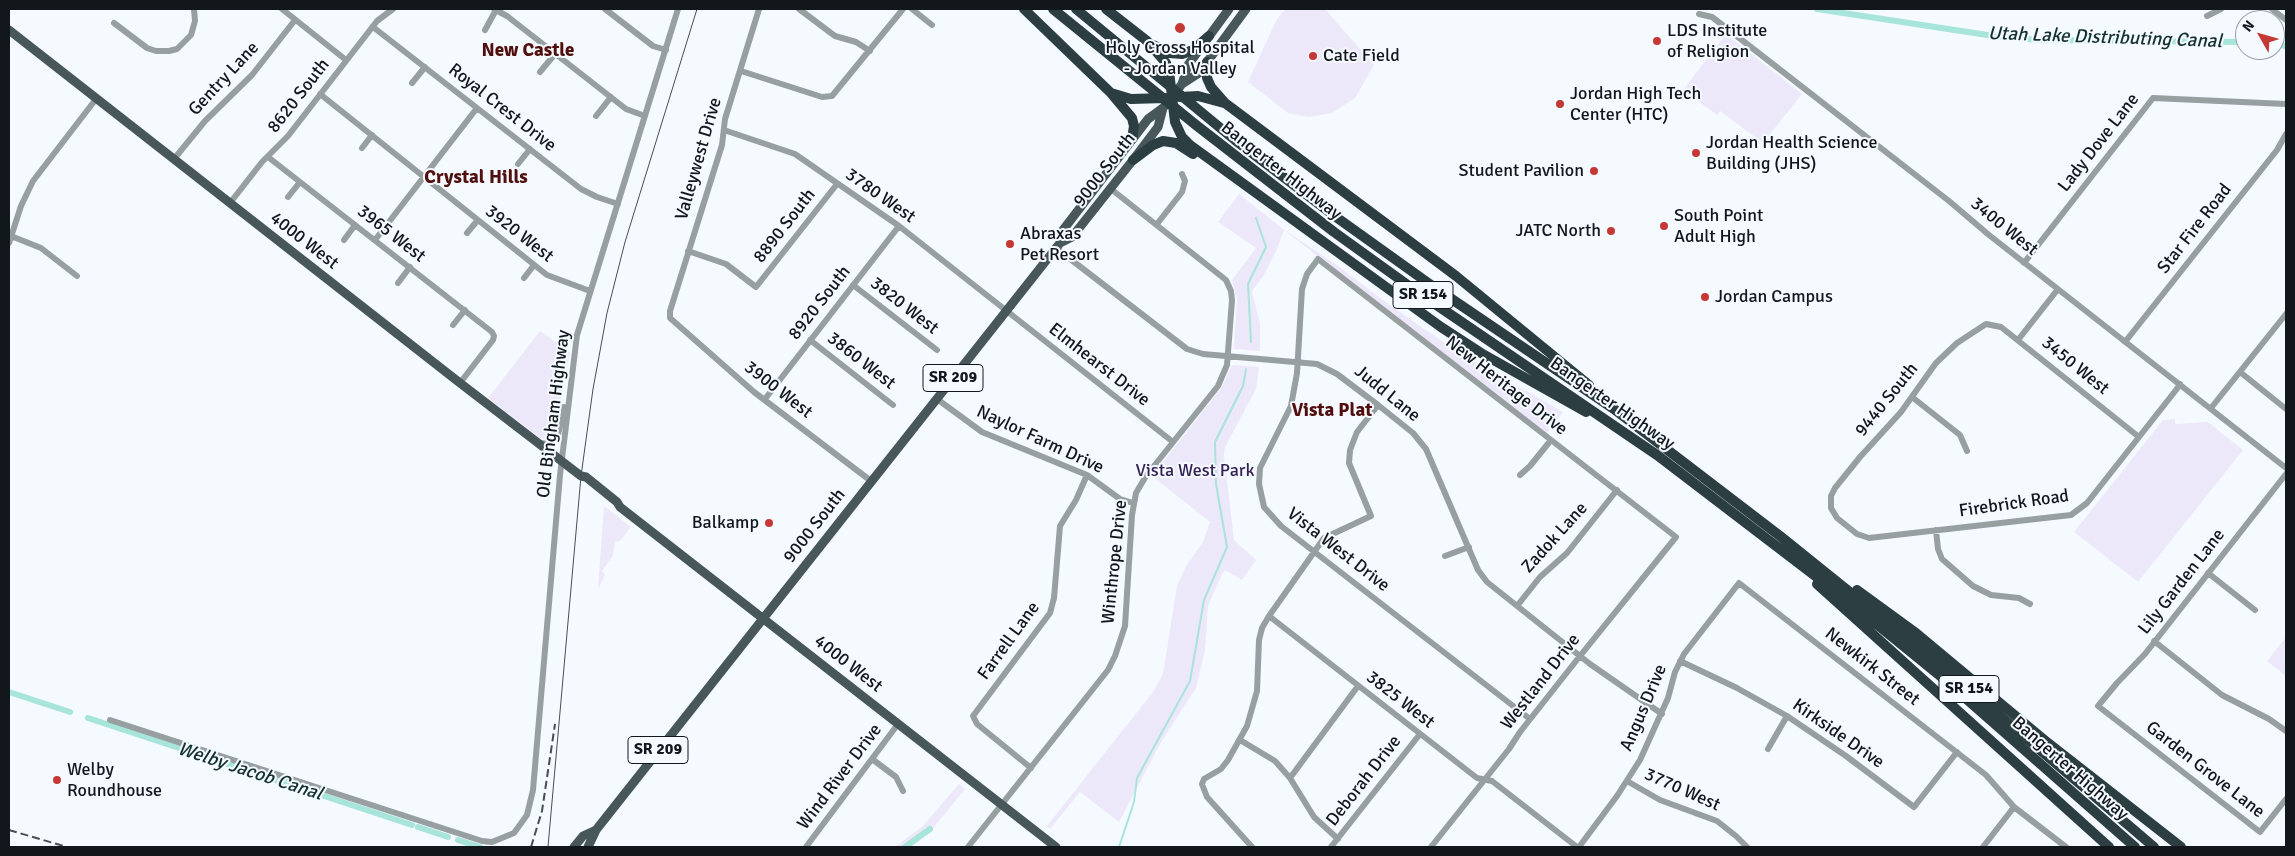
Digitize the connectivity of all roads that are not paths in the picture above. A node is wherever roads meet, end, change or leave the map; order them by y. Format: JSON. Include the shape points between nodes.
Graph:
{"nodes":[{"id":1,"x":194,"y":9,"type":"edge"},
{"id":2,"x":282,"y":9,"type":"edge"},
{"id":3,"x":393,"y":9,"type":"edge"},
{"id":4,"x":495,"y":9,"type":"edge"},
{"id":5,"x":605,"y":9,"type":"edge"},
{"id":6,"x":678,"y":9,"type":"edge"},
{"id":7,"x":759,"y":9,"type":"edge"},
{"id":8,"x":799,"y":9,"type":"edge"},
{"id":9,"x":904,"y":9,"type":"edge"},
{"id":10,"x":912,"y":9,"type":"edge"},
{"id":11,"x":1024,"y":9,"type":"edge"},
{"id":12,"x":1052,"y":9,"type":"edge"},
{"id":13,"x":1076,"y":9,"type":"edge"},
{"id":14,"x":1106,"y":9,"type":"edge"},
{"id":15,"x":1230,"y":9,"type":"edge"},
{"id":16,"x":1246,"y":9,"type":"edge"},
{"id":17,"x":2221,"y":9,"type":"edge"},
{"id":18,"x":2272,"y":9,"type":"edge"},
{"id":19,"x":1699,"y":14,"type":"dead end"},
{"id":20,"x":2207,"y":16,"type":"dead end"},
{"id":21,"x":295,"y":20,"type":"junction"},
{"id":22,"x":2286,"y":20,"type":"edge"},
{"id":23,"x":114,"y":23,"type":"dead end"},
{"id":24,"x":932,"y":25,"type":"dead end"},
{"id":25,"x":373,"y":27,"type":"junction"},
{"id":26,"x":9,"y":30,"type":"edge"},
{"id":27,"x":485,"y":30,"type":"dead end"},
{"id":28,"x":1209,"y":36,"type":"junction"},
{"id":29,"x":1147,"y":41,"type":"junction"},
{"id":30,"x":666,"y":50,"type":"junction"},
{"id":31,"x":870,"y":51,"type":"junction"},
{"id":32,"x":555,"y":54,"type":"junction"},
{"id":33,"x":346,"y":60,"type":"junction"},
{"id":34,"x":1207,"y":62,"type":"junction"},
{"id":35,"x":425,"y":67,"type":"junction"},
{"id":36,"x":741,"y":71,"type":"junction"},
{"id":37,"x":540,"y":72,"type":"dead end"},
{"id":38,"x":412,"y":83,"type":"dead end"},
{"id":39,"x":1182,"y":84,"type":"junction"},
{"id":40,"x":1111,"y":93,"type":"junction"},
{"id":41,"x":320,"y":94,"type":"junction"},
{"id":42,"x":611,"y":97,"type":"junction"},
{"id":43,"x":96,"y":98,"type":"junction"},
{"id":44,"x":1171,"y":98,"type":"junction"},
{"id":45,"x":1225,"y":103,"type":"junction"},
{"id":46,"x":2286,"y":104,"type":"edge"},
{"id":47,"x":477,"y":108,"type":"junction"},
{"id":48,"x":1163,"y":108,"type":"junction"},
{"id":49,"x":596,"y":116,"type":"dead end"},
{"id":50,"x":645,"y":116,"type":"junction"},
{"id":51,"x":724,"y":130,"type":"junction"},
{"id":52,"x":2286,"y":134,"type":"edge"},
{"id":53,"x":372,"y":135,"type":"junction"},
{"id":54,"x":1132,"y":139,"type":"junction"},
{"id":55,"x":362,"y":148,"type":"dead end"},
{"id":56,"x":530,"y":149,"type":"junction"},
{"id":57,"x":268,"y":157,"type":"junction"},
{"id":58,"x":174,"y":159,"type":"junction"},
{"id":59,"x":1133,"y":160,"type":"junction"},
{"id":60,"x":518,"y":164,"type":"dead end"},
{"id":61,"x":1182,"y":174,"type":"dead end"},
{"id":62,"x":1232,"y":175,"type":"junction"},
{"id":63,"x":425,"y":176,"type":"junction"},
{"id":64,"x":300,"y":182,"type":"junction"},
{"id":65,"x":837,"y":184,"type":"junction"},
{"id":66,"x":1111,"y":188,"type":"junction"},
{"id":67,"x":288,"y":198,"type":"dead end"},
{"id":68,"x":230,"y":203,"type":"junction"},
{"id":69,"x":618,"y":204,"type":"junction"},
{"id":70,"x":477,"y":221,"type":"junction"},
{"id":71,"x":1156,"y":224,"type":"junction"},
{"id":72,"x":355,"y":225,"type":"junction"},
{"id":73,"x":899,"y":226,"type":"junction"},
{"id":74,"x":467,"y":234,"type":"dead end"},
{"id":75,"x":11,"y":236,"type":"junction"},
{"id":76,"x":344,"y":240,"type":"dead end"},
{"id":77,"x":375,"y":240,"type":"junction"},
{"id":78,"x":9,"y":243,"type":"edge"},
{"id":79,"x":1058,"y":245,"type":"junction"},
{"id":80,"x":688,"y":251,"type":"junction"},
{"id":81,"x":1318,"y":259,"type":"joint"},
{"id":82,"x":2024,"y":263,"type":"junction"},
{"id":83,"x":534,"y":265,"type":"junction"},
{"id":84,"x":410,"y":267,"type":"junction"},
{"id":85,"x":77,"y":276,"type":"dead end"},
{"id":86,"x":524,"y":278,"type":"dead end"},
{"id":87,"x":398,"y":283,"type":"dead end"},
{"id":88,"x":853,"y":285,"type":"junction"},
{"id":89,"x":2058,"y":289,"type":"junction"},
{"id":90,"x":590,"y":292,"type":"junction"},
{"id":91,"x":465,"y":310,"type":"junction"},
{"id":92,"x":1006,"y":311,"type":"junction"},
{"id":93,"x":2286,"y":314,"type":"edge"},
{"id":94,"x":670,"y":318,"type":"joint"},
{"id":95,"x":1990,"y":324,"type":"joint"},
{"id":96,"x":453,"y":325,"type":"dead end"},
{"id":97,"x":810,"y":340,"type":"junction"},
{"id":98,"x":2018,"y":340,"type":"junction"},
{"id":99,"x":2125,"y":342,"type":"junction"},
{"id":100,"x":936,"y":350,"type":"dead end"},
{"id":101,"x":1229,"y":356,"type":"junction"},
{"id":102,"x":1298,"y":361,"type":"junction"},
{"id":103,"x":2240,"y":372,"type":"junction"},
{"id":104,"x":460,"y":383,"type":"junction"},
{"id":105,"x":2180,"y":384,"type":"junction"},
{"id":106,"x":569,"y":394,"type":"junction"},
{"id":107,"x":1912,"y":396,"type":"junction"},
{"id":108,"x":936,"y":398,"type":"junction"},
{"id":109,"x":765,"y":399,"type":"junction"},
{"id":110,"x":893,"y":404,"type":"dead end"},
{"id":111,"x":1378,"y":405,"type":"junction"},
{"id":112,"x":2211,"y":408,"type":"junction"},
{"id":113,"x":2286,"y":409,"type":"edge"},
{"id":114,"x":2139,"y":437,"type":"junction"},
{"id":115,"x":1551,"y":440,"type":"junction"},
{"id":116,"x":1174,"y":442,"type":"junction"},
{"id":117,"x":537,"y":443,"type":"junction"},
{"id":118,"x":1664,"y":446,"type":"junction"},
{"id":119,"x":1967,"y":451,"type":"dead end"},
{"id":120,"x":1658,"y":455,"type":"junction"},
{"id":121,"x":562,"y":462,"type":"junction"},
{"id":122,"x":2286,"y":468,"type":"edge"},
{"id":123,"x":2286,"y":474,"type":"edge"},
{"id":124,"x":1087,"y":475,"type":"junction"},
{"id":125,"x":1520,"y":475,"type":"dead end"},
{"id":126,"x":871,"y":481,"type":"junction"},
{"id":127,"x":1617,"y":490,"type":"junction"},
{"id":128,"x":1133,"y":503,"type":"junction"},
{"id":129,"x":1832,"y":512,"type":"joint"},
{"id":130,"x":1936,"y":530,"type":"junction"},
{"id":131,"x":1780,"y":536,"type":"junction"},
{"id":132,"x":1676,"y":537,"type":"joint"},
{"id":133,"x":1770,"y":541,"type":"junction"},
{"id":134,"x":1469,"y":547,"type":"junction"},
{"id":135,"x":1314,"y":551,"type":"junction"},
{"id":136,"x":1445,"y":556,"type":"dead end"},
{"id":137,"x":2208,"y":573,"type":"junction"},
{"id":138,"x":1739,"y":583,"type":"joint"},
{"id":139,"x":2030,"y":604,"type":"dead end"},
{"id":140,"x":1516,"y":606,"type":"junction"},
{"id":141,"x":2255,"y":610,"type":"dead end"},
{"id":142,"x":1269,"y":616,"type":"junction"},
{"id":143,"x":762,"y":618,"type":"junction"},
{"id":144,"x":2154,"y":641,"type":"junction"},
{"id":145,"x":1580,"y":656,"type":"junction"},
{"id":146,"x":1680,"y":661,"type":"junction"},
{"id":147,"x":1358,"y":686,"type":"junction"},
{"id":148,"x":2098,"y":706,"type":"joint"},
{"id":149,"x":1662,"y":714,"type":"junction"},
{"id":150,"x":1787,"y":716,"type":"junction"},
{"id":151,"x":1530,"y":719,"type":"junction"},
{"id":152,"x":110,"y":720,"type":"dead end"},
{"id":153,"x":898,"y":724,"type":"junction"},
{"id":154,"x":2286,"y":731,"type":"edge"},
{"id":155,"x":1420,"y":734,"type":"junction"},
{"id":156,"x":1240,"y":740,"type":"junction"},
{"id":157,"x":1768,"y":749,"type":"dead end"},
{"id":158,"x":1957,"y":752,"type":"junction"},
{"id":159,"x":872,"y":759,"type":"junction"},
{"id":160,"x":1031,"y":768,"type":"junction"},
{"id":161,"x":1290,"y":778,"type":"junction"},
{"id":162,"x":1485,"y":780,"type":"junction"},
{"id":163,"x":1628,"y":781,"type":"junction"},
{"id":164,"x":903,"y":791,"type":"dead end"},
{"id":165,"x":2286,"y":799,"type":"edge"},
{"id":166,"x":1001,"y":805,"type":"junction"},
{"id":167,"x":2014,"y":807,"type":"junction"},
{"id":168,"x":596,"y":830,"type":"junction"},
{"id":169,"x":1338,"y":839,"type":"junction"},
{"id":170,"x":574,"y":847,"type":"edge"},
{"id":171,"x":588,"y":847,"type":"edge"},
{"id":172,"x":806,"y":847,"type":"edge"},
{"id":173,"x":968,"y":847,"type":"edge"},
{"id":174,"x":1056,"y":847,"type":"edge"},
{"id":175,"x":1252,"y":847,"type":"edge"},
{"id":176,"x":1331,"y":847,"type":"edge"},
{"id":177,"x":1431,"y":847,"type":"edge"},
{"id":178,"x":1578,"y":847,"type":"edge"},
{"id":179,"x":1747,"y":847,"type":"edge"},
{"id":180,"x":1983,"y":847,"type":"edge"},
{"id":181,"x":2066,"y":847,"type":"edge"},
{"id":182,"x":2109,"y":847,"type":"edge"},
{"id":183,"x":2135,"y":847,"type":"edge"},
{"id":184,"x":2154,"y":847,"type":"edge"},
{"id":185,"x":2181,"y":847,"type":"edge"}],
"edges":[{"from":1,"to":23,"type":"street","via":[[191,36],[177,49],[169,51],[148,48]]},
{"from":2,"to":21,"type":"street"},
{"from":3,"to":25,"type":"street","name":"8620 South"},
{"from":4,"to":27,"type":"street"},
{"from":4,"to":32,"type":"street"},
{"from":5,"to":30,"type":"street","via":[[653,46]]},
{"from":6,"to":30,"type":"street","name":"Old Bingham Highway"},
{"from":7,"to":36,"type":"street","name":"Valleywest Drive"},
{"from":8,"to":31,"type":"street","via":[[835,36],[856,42]]},
{"from":9,"to":31,"type":"street"},
{"from":10,"to":24,"type":"street"},
{"from":11,"to":40,"type":"highway"},
{"from":12,"to":120,"type":"highway","name":"Bangerter Highway","number":"SR 154","via":[[1196,125],[1373,260]]},
{"from":13,"to":118,"type":"highway","name":"Bangerter Highway","number":"SR 154","via":[[1204,115],[1369,242]]},
{"from":14,"to":29,"type":"highway"},
{"from":15,"to":28,"type":"main road","name":"9000 South","number":"SR 209"},
{"from":16,"to":34,"type":"main road","name":"9000 South","number":"SR 209"},
{"from":17,"to":20,"type":"street"},
{"from":18,"to":22,"type":"street"},
{"from":19,"to":82,"type":"street","name":"3400 West","via":[[1712,17]]},
{"from":21,"to":33,"type":"street"},
{"from":21,"to":58,"type":"street","name":"Gentry Lane","via":[[252,75],[201,125]]},
{"from":25,"to":33,"type":"street","name":"8620 South"},
{"from":25,"to":35,"type":"street","name":"Royal Crest Drive"},
{"from":26,"to":43,"type":"main road","name":"4000 West"},
{"from":28,"to":29,"type":"highway","via":[[1193,50],[1182,54],[1169,52]]},
{"from":28,"to":39,"type":"main road","name":"9000 South","number":"SR 209","via":[[1188,65]]},
{"from":29,"to":44,"type":"highway","via":[[1166,62]]},
{"from":30,"to":50,"type":"street","name":"Old Bingham Highway"},
{"from":31,"to":36,"type":"street","via":[[838,92],[829,97]]},
{"from":32,"to":37,"type":"street"},
{"from":32,"to":42,"type":"street"},
{"from":33,"to":41,"type":"street","name":"8620 South"},
{"from":34,"to":39,"type":"main road","name":"9000 South","number":"SR 209"},
{"from":34,"to":45,"type":"highway","via":[[1207,78]]},
{"from":35,"to":38,"type":"street"},
{"from":35,"to":47,"type":"street","name":"Royal Crest Drive"},
{"from":36,"to":51,"type":"street","name":"Valleywest Drive"},
{"from":39,"to":44,"type":"main road","name":"9000 South","number":"SR 209"},
{"from":40,"to":44,"type":"highway","via":[[1131,99]]},
{"from":40,"to":54,"type":"highway","via":[[1132,118]]},
{"from":41,"to":53,"type":"street","name":"3920 West"},
{"from":41,"to":57,"type":"street","name":"8620 South"},
{"from":42,"to":49,"type":"street"},
{"from":42,"to":50,"type":"street","via":[[632,112]]},
{"from":43,"to":58,"type":"main road","name":"4000 West"},
{"from":43,"to":75,"type":"street","via":[[33,180]]},
{"from":44,"to":45,"type":"highway","via":[[1198,96]]},
{"from":44,"to":48,"type":"main road","name":"9000 South","number":"SR 209"},
{"from":44,"to":62,"type":"highway","via":[[1175,122],[1182,137]]},
{"from":45,"to":118,"type":"highway","via":[[1456,276]]},
{"from":46,"to":82,"type":"street","name":"Lady Dove Lane","via":[[2153,98]]},
{"from":47,"to":56,"type":"street","name":"Royal Crest Drive"},
{"from":47,"to":63,"type":"street"},
{"from":48,"to":54,"type":"main road","name":"9000 South","number":"SR 209","via":[[1148,119]]},
{"from":48,"to":59,"type":"main road","name":"9000 South","number":"SR 209","via":[[1158,127]]},
{"from":50,"to":69,"type":"street","name":"Old Bingham Highway"},
{"from":51,"to":65,"type":"street","name":"3780 West","via":[[796,154]]},
{"from":51,"to":80,"type":"street","name":"Valleywest Drive"},
{"from":52,"to":99,"type":"street","name":"Star Fire Road","via":[[2277,150]]},
{"from":53,"to":55,"type":"street"},
{"from":53,"to":63,"type":"street","name":"3920 West"},
{"from":54,"to":79,"type":"main road","name":"9000 South","number":"SR 209","via":[[1063,230]]},
{"from":56,"to":60,"type":"street"},
{"from":56,"to":69,"type":"street","name":"Royal Crest Drive","via":[[589,194]]},
{"from":57,"to":64,"type":"street","name":"3965 West"},
{"from":57,"to":68,"type":"street","name":"8620 South"},
{"from":58,"to":68,"type":"main road","name":"4000 West"},
{"from":59,"to":62,"type":"highway","via":[[1153,145],[1170,141]]},
{"from":59,"to":66,"type":"main road","name":"9000 South","number":"SR 209"},
{"from":61,"to":71,"type":"street","via":[[1185,186]]},
{"from":62,"to":120,"type":"highway","via":[[1441,327]]},
{"from":63,"to":70,"type":"street","name":"3920 West"},
{"from":63,"to":77,"type":"street"},
{"from":64,"to":67,"type":"street"},
{"from":64,"to":72,"type":"street","name":"3965 West"},
{"from":65,"to":73,"type":"street","name":"3780 West"},
{"from":65,"to":80,"type":"street","name":"8890 South","via":[[756,287],[726,264]]},
{"from":66,"to":71,"type":"street","name":"Winthrope Drive"},
{"from":66,"to":79,"type":"main road","name":"9000 South","number":"SR 209","via":[[1072,237]]},
{"from":68,"to":104,"type":"main road","name":"4000 West"},
{"from":69,"to":90,"type":"street","name":"Old Bingham Highway"},
{"from":70,"to":74,"type":"street"},
{"from":70,"to":83,"type":"street","name":"3920 West"},
{"from":71,"to":101,"type":"street","name":"Winthrope Drive","via":[[1221,274],[1229,285],[1232,300]]},
{"from":72,"to":76,"type":"street"},
{"from":72,"to":77,"type":"street","name":"3965 West"},
{"from":73,"to":88,"type":"street","name":"8920 South"},
{"from":73,"to":92,"type":"street","name":"3780 West"},
{"from":75,"to":78,"type":"street"},
{"from":75,"to":85,"type":"street","via":[[41,248]]},
{"from":77,"to":84,"type":"street","name":"3965 West"},
{"from":79,"to":92,"type":"main road","name":"9000 South","number":"SR 209"},
{"from":79,"to":101,"type":"street","name":"Judd Lane","via":[[1182,346],[1203,354]]},
{"from":80,"to":94,"type":"street","name":"Valleywest Drive"},
{"from":81,"to":102,"type":"street","name":"Vista West Drive","via":[[1303,282]]},
{"from":81,"to":115,"type":"street","name":"New Heritage Drive"},
{"from":82,"to":89,"type":"street","name":"3400 West"},
{"from":83,"to":86,"type":"street"},
{"from":83,"to":90,"type":"street","name":"3920 West","via":[[555,280]]},
{"from":84,"to":87,"type":"street"},
{"from":84,"to":91,"type":"street","name":"3965 West"},
{"from":88,"to":97,"type":"street","name":"8920 South"},
{"from":88,"to":100,"type":"street","name":"3820 West"},
{"from":89,"to":98,"type":"street"},
{"from":89,"to":99,"type":"street","name":"3400 West"},
{"from":90,"to":106,"type":"street","name":"Old Bingham Highway","via":[[577,335]]},
{"from":91,"to":96,"type":"street"},
{"from":91,"to":104,"type":"street","name":"3965 West","via":[[488,328],[494,340]]},
{"from":92,"to":108,"type":"main road","name":"9000 South","number":"SR 209"},
{"from":92,"to":116,"type":"street","name":"Elmhearst Drive"},
{"from":93,"to":103,"type":"street"},
{"from":94,"to":109,"type":"street","name":"3900 West"},
{"from":95,"to":98,"type":"street","name":"3450 West","via":[[2001,327]]},
{"from":95,"to":107,"type":"street","name":"9440 South","via":[[1980,327],[1950,349],[1928,372]]},
{"from":97,"to":109,"type":"street","name":"8920 South"},
{"from":97,"to":110,"type":"street","name":"3860 West"},
{"from":98,"to":114,"type":"street","name":"3450 West"},
{"from":99,"to":105,"type":"street","name":"3400 West"},
{"from":101,"to":102,"type":"street","name":"Judd Lane"},
{"from":101,"to":116,"type":"street","name":"Winthrope Drive","via":[[1218,386]]},
{"from":102,"to":111,"type":"street","name":"Judd Lane","via":[[1332,370]]},
{"from":102,"to":135,"type":"street","name":"Vista West Drive","via":[[1291,406],[1264,459],[1259,484],[1264,507],[1270,515]]},
{"from":103,"to":112,"type":"street"},
{"from":103,"to":113,"type":"street"},
{"from":104,"to":117,"type":"main road","name":"4000 West"},
{"from":105,"to":112,"type":"street","name":"3400 West"},
{"from":105,"to":114,"type":"street","name":"Firebrick Road"},
{"from":106,"to":117,"type":"street","via":[[557,439],[549,444]]},
{"from":106,"to":121,"type":"street","name":"Old Bingham Highway"},
{"from":107,"to":119,"type":"street","via":[[1960,435]]},
{"from":107,"to":129,"type":"street","name":"9440 South","via":[[1895,420],[1834,488],[1830,500]]},
{"from":108,"to":124,"type":"street","name":"Naylor Farm Drive","via":[[968,424],[994,438]]},
{"from":108,"to":126,"type":"main road","name":"9000 South","number":"SR 209"},
{"from":109,"to":126,"type":"street","name":"3900 West"},
{"from":111,"to":134,"type":"street","name":"Judd Lane","via":[[1413,433],[1426,449]]},
{"from":111,"to":135,"type":"street","via":[[1357,432],[1349,463],[1371,516],[1331,533]]},
{"from":112,"to":122,"type":"street","name":"3400 West"},
{"from":114,"to":130,"type":"street","name":"Firebrick Road","via":[[2087,503],[2075,513]]},
{"from":115,"to":125,"type":"street"},
{"from":115,"to":127,"type":"street","name":"New Heritage Drive"},
{"from":116,"to":128,"type":"street","name":"Winthrope Drive","via":[[1140,485]]},
{"from":117,"to":121,"type":"main road","name":"4000 West"},
{"from":118,"to":131,"type":"highway","name":"Bangerter Highway","number":"SR 154"},
{"from":120,"to":133,"type":"highway","name":"Bangerter Highway","number":"SR 154"},
{"from":121,"to":143,"type":"main road","name":"4000 West"},
{"from":121,"to":152,"type":"street","name":"Old Bingham Highway","via":[[533,790],[527,814],[514,833],[492,842],[482,841]]},
{"from":123,"to":137,"type":"street","name":"Lily Garden Lane"},
{"from":124,"to":128,"type":"street","name":"Naylor Farm Drive","via":[[1120,499]]},
{"from":124,"to":160,"type":"street","name":"Farrell Lane","via":[[1060,526],[1050,613],[973,714],[975,723]]},
{"from":126,"to":143,"type":"main road","name":"9000 South","number":"SR 209"},
{"from":127,"to":132,"type":"street","name":"New Heritage Drive"},
{"from":127,"to":140,"type":"street","name":"Zadok Lane","via":[[1567,553],[1540,577]]},
{"from":128,"to":160,"type":"street","name":"Winthrope Drive","via":[[1126,613],[1118,648],[1099,683]]},
{"from":129,"to":130,"type":"street","name":"Firebrick Road","via":[[1866,538]]},
{"from":130,"to":139,"type":"street","via":[[1940,557],[1962,577],[1987,594],[2019,598]]},
{"from":131,"to":184,"type":"highway","name":"Bangerter Highway","number":"SR 154","via":[[1939,664]]},
{"from":131,"to":185,"type":"highway","via":[[1916,633],[2048,743]]},
{"from":132,"to":145,"type":"street","name":"Westland Drive"},
{"from":133,"to":182,"type":"highway"},
{"from":133,"to":183,"type":"highway","name":"Bangerter Highway","number":"SR 154","via":[[1924,662]]},
{"from":134,"to":136,"type":"street"},
{"from":134,"to":140,"type":"street","name":"Judd Lane","via":[[1482,576]]},
{"from":135,"to":142,"type":"street"},
{"from":135,"to":151,"type":"street","name":"Vista West Drive"},
{"from":137,"to":141,"type":"street"},
{"from":137,"to":144,"type":"street","name":"Lily Garden Lane"},
{"from":138,"to":146,"type":"street","name":"Angus Drive"},
{"from":138,"to":158,"type":"street","name":"Newkirk Street"},
{"from":140,"to":145,"type":"street","name":"Judd Lane"},
{"from":142,"to":147,"type":"street","name":"3825 West"},
{"from":142,"to":156,"type":"street","via":[[1259,640],[1255,702]]},
{"from":143,"to":153,"type":"main road","name":"4000 West"},
{"from":143,"to":168,"type":"main road","name":"9000 South","number":"SR 209"},
{"from":144,"to":148,"type":"street","name":"Lily Garden Lane"},
{"from":144,"to":154,"type":"street","via":[[2222,695]]},
{"from":145,"to":149,"type":"street","name":"Judd Lane"},
{"from":145,"to":151,"type":"street","name":"Westland Drive"},
{"from":146,"to":149,"type":"street","name":"Angus Drive"},
{"from":146,"to":150,"type":"street","name":"Kirkside Drive","via":[[1738,688]]},
{"from":147,"to":155,"type":"street","name":"3825 West"},
{"from":147,"to":161,"type":"street"},
{"from":148,"to":165,"type":"street","name":"Garden Grove Lane","via":[[2260,832]]},
{"from":149,"to":163,"type":"street","name":"Angus Drive"},
{"from":150,"to":157,"type":"street"},
{"from":150,"to":158,"type":"street","name":"Kirkside Drive","via":[[1914,807]]},
{"from":151,"to":162,"type":"street","name":"Westland Drive"},
{"from":153,"to":159,"type":"street","name":"Wind River Drive"},
{"from":153,"to":166,"type":"main road","name":"4000 West"},
{"from":155,"to":162,"type":"street","name":"3825 West","via":[[1477,778]]},
{"from":155,"to":169,"type":"street","name":"Deborah Drive"},
{"from":156,"to":161,"type":"street","via":[[1274,761]]},
{"from":156,"to":175,"type":"street","via":[[1221,769],[1203,782],[1207,797]]},
{"from":158,"to":167,"type":"street","name":"Newkirk Street","via":[[1986,775]]},
{"from":159,"to":164,"type":"street","via":[[896,777]]},
{"from":159,"to":172,"type":"street","name":"Wind River Drive"},
{"from":160,"to":166,"type":"street","name":"Winthrope Drive"},
{"from":161,"to":169,"type":"street","via":[[1314,817]]},
{"from":162,"to":177,"type":"street","name":"Westland Drive"},
{"from":162,"to":178,"type":"street","name":"3825 West","via":[[1492,781]]},
{"from":163,"to":178,"type":"street","name":"Angus Drive"},
{"from":163,"to":179,"type":"street","name":"3770 West","via":[[1660,800],[1717,821]]},
{"from":166,"to":173,"type":"street","name":"Winthrope Drive"},
{"from":166,"to":174,"type":"main road","name":"4000 West"},
{"from":167,"to":180,"type":"street"},
{"from":167,"to":181,"type":"street","name":"Newkirk Street"},
{"from":168,"to":170,"type":"main road","name":"9000 South","number":"SR 209","via":[[583,836]]},
{"from":168,"to":171,"type":"main road","name":"9000 South","number":"SR 209"},
{"from":169,"to":176,"type":"street","name":"Deborah Drive"}]}
